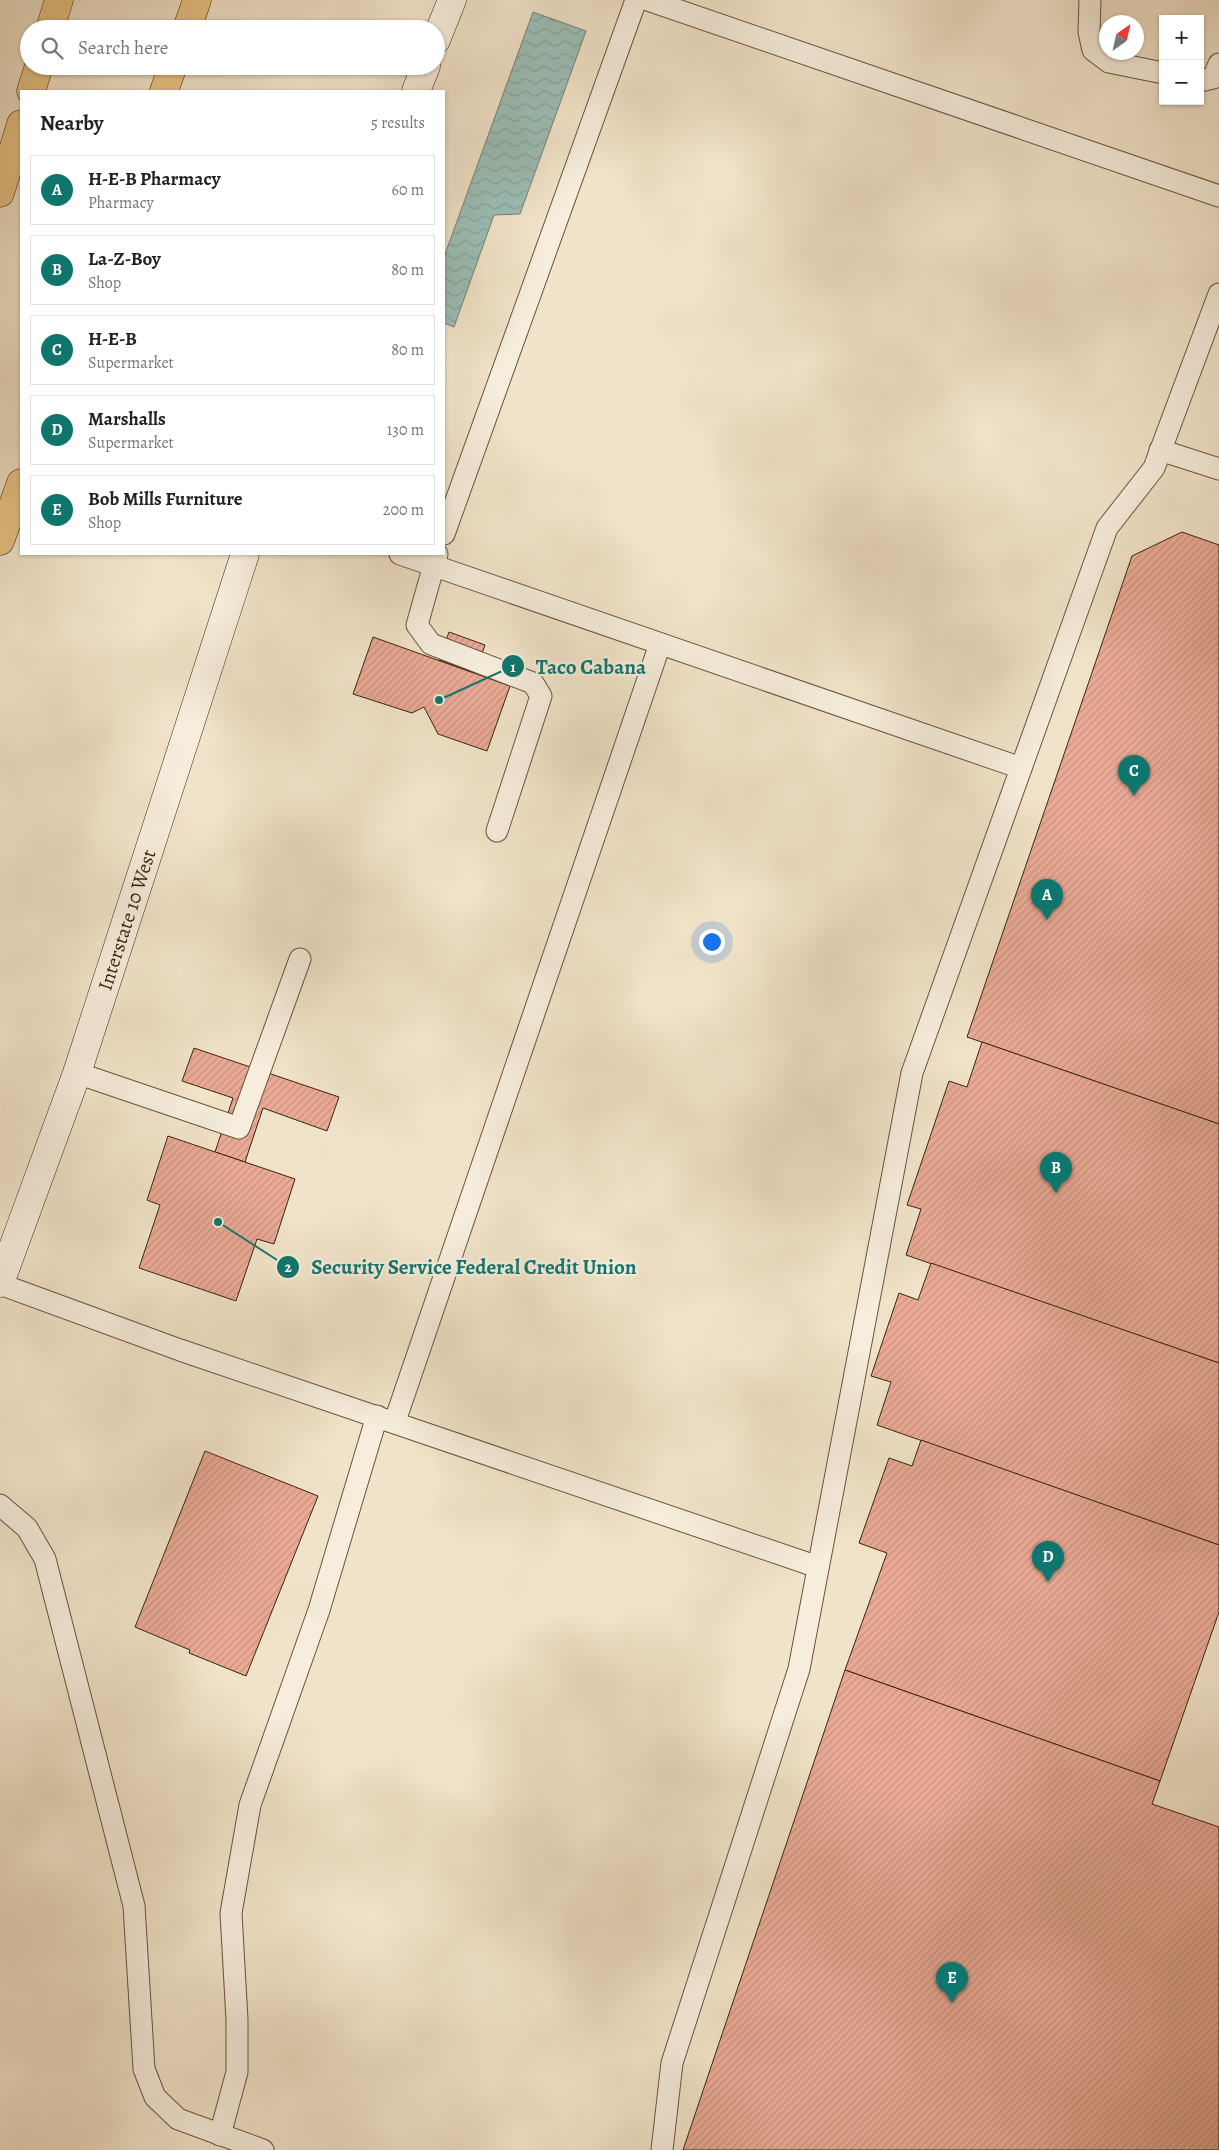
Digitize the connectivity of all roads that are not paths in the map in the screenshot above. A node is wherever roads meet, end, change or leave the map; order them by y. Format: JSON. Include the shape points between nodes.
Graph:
{"nodes":[{"id":1,"x":59,"y":0,"type":"edge"},
{"id":2,"x":198,"y":0,"type":"edge"},
{"id":3,"x":452,"y":0,"type":"edge"},
{"id":4,"x":636,"y":0,"type":"edge"},
{"id":5,"x":648,"y":0,"type":"edge"},
{"id":6,"x":1090,"y":0,"type":"edge"},
{"id":7,"x":53,"y":20,"type":"edge"},
{"id":8,"x":190,"y":20,"type":"edge"},
{"id":9,"x":444,"y":20,"type":"edge"},
{"id":10,"x":1219,"y":64,"type":"edge"},
{"id":11,"x":1159,"y":72,"type":"edge"},
{"id":12,"x":36,"y":75,"type":"edge"},
{"id":13,"x":170,"y":75,"type":"edge"},
{"id":14,"x":422,"y":75,"type":"edge"},
{"id":15,"x":1204,"y":79,"type":"edge"},
{"id":16,"x":31,"y":90,"type":"edge"},
{"id":17,"x":164,"y":90,"type":"edge"},
{"id":18,"x":416,"y":90,"type":"edge"},
{"id":19,"x":20,"y":127,"type":"edge"},
{"id":20,"x":0,"y":193,"type":"edge"},
{"id":21,"x":1219,"y":196,"type":"edge"},
{"id":22,"x":1219,"y":294,"type":"edge"},
{"id":23,"x":1160,"y":450,"type":"junction"},
{"id":24,"x":1219,"y":469,"type":"edge"},
{"id":25,"x":20,"y":486,"type":"edge"},
{"id":26,"x":445,"y":531,"type":"edge"},
{"id":27,"x":0,"y":542,"type":"edge"},
{"id":28,"x":245,"y":555,"type":"edge"},
{"id":29,"x":407,"y":555,"type":"edge"},
{"id":30,"x":434,"y":559,"type":"edge"},
{"id":31,"x":660,"y":644,"type":"junction"},
{"id":32,"x":1021,"y":768,"type":"junction"},
{"id":33,"x":497,"y":831,"type":"dead end"},
{"id":34,"x":300,"y":959,"type":"dead end"},
{"id":35,"x":77,"y":1073,"type":"junction"},
{"id":36,"x":0,"y":1284,"type":"edge"},
{"id":37,"x":386,"y":1418,"type":"junction"},
{"id":38,"x":0,"y":1505,"type":"edge"},
{"id":39,"x":818,"y":1568,"type":"junction"},
{"id":40,"x":220,"y":2135,"type":"junction"},
{"id":41,"x":263,"y":2150,"type":"edge"},
{"id":42,"x":662,"y":2150,"type":"edge"}],
"edges":[{"from":1,"to":7,"type":"highway"},
{"from":2,"to":8,"type":"highway"},
{"from":3,"to":9,"type":"main road"},
{"from":4,"to":26,"type":"lane"},
{"from":5,"to":21,"type":"lane"},
{"from":6,"to":11,"type":"lane","via":[[1089,32],[1093,50],[1109,62]]},
{"from":10,"to":15,"type":"lane","via":[[1213,78]]},
{"from":12,"to":16,"type":"highway"},
{"from":13,"to":17,"type":"highway"},
{"from":14,"to":18,"type":"main road"},
{"from":19,"to":20,"type":"highway"},
{"from":22,"to":23,"type":"lane"},
{"from":23,"to":24,"type":"lane"},
{"from":23,"to":32,"type":"lane","via":[[1154,468],[1107,528]]},
{"from":25,"to":27,"type":"highway"},
{"from":28,"to":35,"type":"main road","name":"Interstate 10 West"},
{"from":29,"to":30,"type":"lane"},
{"from":30,"to":31,"type":"lane"},
{"from":30,"to":33,"type":"lane","via":[[416,625],[432,644],[533,683],[541,696]]},
{"from":31,"to":32,"type":"lane"},
{"from":31,"to":37,"type":"lane"},
{"from":32,"to":39,"type":"lane","via":[[912,1073]]},
{"from":34,"to":35,"type":"lane","via":[[239,1128]]},
{"from":35,"to":36,"type":"main road","name":"Interstate 10 West"},
{"from":36,"to":37,"type":"lane","via":[[180,1350]]},
{"from":37,"to":39,"type":"lane"},
{"from":37,"to":40,"type":"lane","via":[[250,1805],[231,1913],[237,2072]]},
{"from":38,"to":40,"type":"lane","via":[[27,1528],[45,1559],[129,1886],[134,1906],[144,2069],[155,2097],[178,2119]]},
{"from":39,"to":42,"type":"lane","via":[[799,1669],[672,2063]]},
{"from":40,"to":41,"type":"lane"}]}
